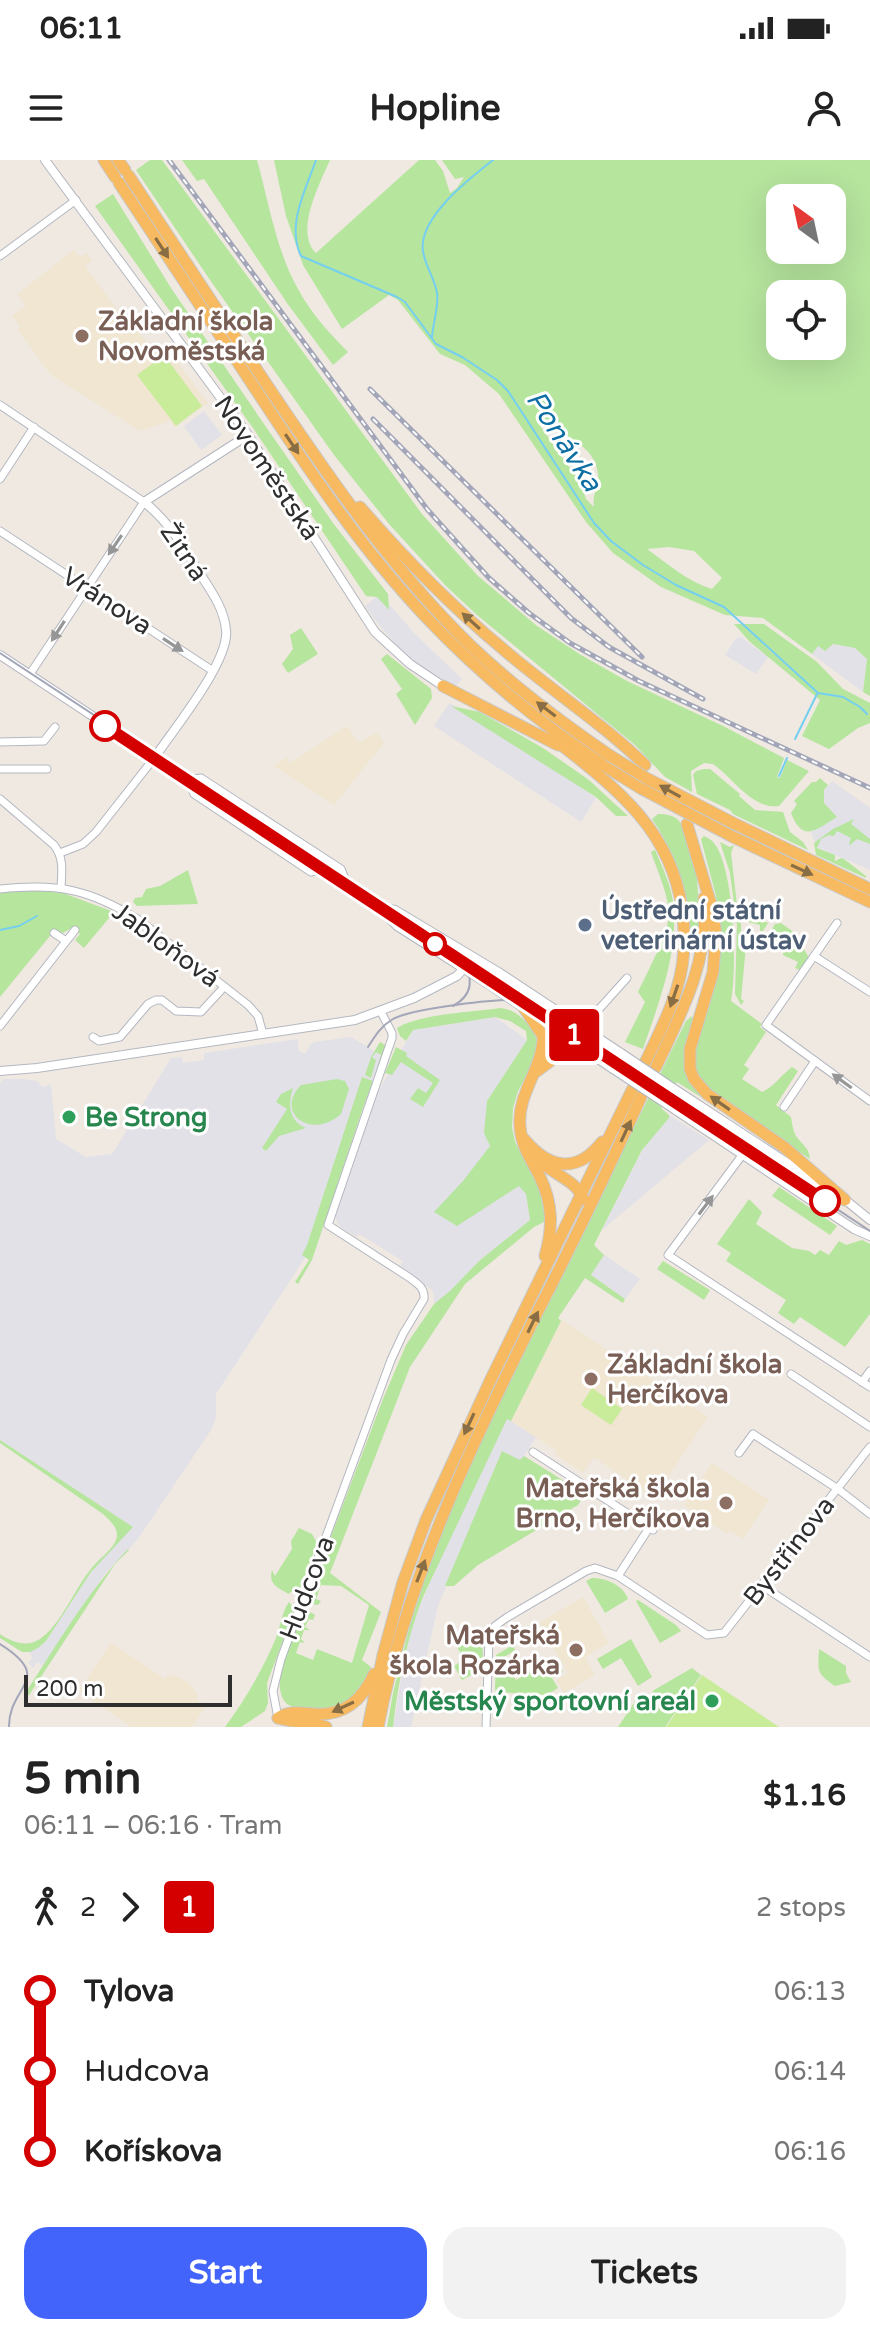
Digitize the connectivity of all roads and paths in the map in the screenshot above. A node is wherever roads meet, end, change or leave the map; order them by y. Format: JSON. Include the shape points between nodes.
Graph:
{"nodes":[{"id":1,"x":45,"y":160,"type":"edge"},
{"id":2,"x":104,"y":160,"type":"edge"},
{"id":3,"x":121,"y":173,"type":"edge"},
{"id":4,"x":76,"y":200,"type":"junction"},
{"id":5,"x":0,"y":256,"type":"edge"},
{"id":6,"x":0,"y":405,"type":"edge"},
{"id":7,"x":34,"y":427,"type":"junction"},
{"id":8,"x":248,"y":435,"type":"junction"},
{"id":9,"x":312,"y":452,"type":"junction"},
{"id":10,"x":0,"y":479,"type":"edge"},
{"id":11,"x":144,"y":502,"type":"junction"},
{"id":12,"x":0,"y":531,"type":"edge"},
{"id":13,"x":87,"y":588,"type":"junction"},
{"id":14,"x":0,"y":655,"type":"edge"},
{"id":15,"x":213,"y":671,"type":"junction"},
{"id":16,"x":30,"y":674,"type":"junction"},
{"id":17,"x":443,"y":686,"type":"joint"},
{"id":18,"x":504,"y":692,"type":"junction"},
{"id":19,"x":55,"y":727,"type":"dead end"},
{"id":20,"x":0,"y":742,"type":"edge"},
{"id":21,"x":567,"y":749,"type":"junction"},
{"id":22,"x":155,"y":757,"type":"junction"},
{"id":23,"x":645,"y":765,"type":"dead end"},
{"id":24,"x":0,"y":769,"type":"edge"},
{"id":25,"x":47,"y":769,"type":"dead end"},
{"id":26,"x":189,"y":780,"type":"junction"},
{"id":27,"x":640,"y":788,"type":"junction"},
{"id":28,"x":0,"y":799,"type":"edge"},
{"id":29,"x":687,"y":824,"type":"dead end"},
{"id":30,"x":60,"y":853,"type":"junction"},
{"id":31,"x":700,"y":866,"type":"junction"},
{"id":32,"x":347,"y":884,"type":"junction"},
{"id":33,"x":61,"y":887,"type":"junction"},
{"id":34,"x":0,"y":889,"type":"edge"},
{"id":35,"x":870,"y":889,"type":"edge"},
{"id":36,"x":870,"y":902,"type":"edge"},
{"id":37,"x":384,"y":908,"type":"junction"},
{"id":38,"x":837,"y":923,"type":"dead end"},
{"id":39,"x":75,"y":930,"type":"dead end"},
{"id":40,"x":54,"y":933,"type":"dead end"},
{"id":41,"x":66,"y":941,"type":"junction"},
{"id":42,"x":814,"y":956,"type":"junction"},
{"id":43,"x":473,"y":958,"type":"junction"},
{"id":44,"x":465,"y":969,"type":"junction"},
{"id":45,"x":627,"y":978,"type":"dead end"},
{"id":46,"x":224,"y":987,"type":"junction"},
{"id":47,"x":870,"y":992,"type":"edge"},
{"id":48,"x":524,"y":1008,"type":"junction"},
{"id":49,"x":381,"y":1012,"type":"junction"},
{"id":50,"x":569,"y":1019,"type":"junction"},
{"id":51,"x":0,"y":1026,"type":"edge"},
{"id":52,"x":582,"y":1028,"type":"junction"},
{"id":53,"x":263,"y":1034,"type":"junction"},
{"id":54,"x":560,"y":1034,"type":"junction"},
{"id":55,"x":93,"y":1037,"type":"dead end"},
{"id":56,"x":585,"y":1050,"type":"junction"},
{"id":57,"x":815,"y":1061,"type":"junction"},
{"id":58,"x":539,"y":1067,"type":"junction"},
{"id":59,"x":0,"y":1071,"type":"edge"},
{"id":60,"x":870,"y":1101,"type":"edge"},
{"id":61,"x":784,"y":1107,"type":"dead end"},
{"id":62,"x":620,"y":1115,"type":"junction"},
{"id":63,"x":525,"y":1141,"type":"junction"},
{"id":64,"x":743,"y":1154,"type":"junction"},
{"id":65,"x":535,"y":1169,"type":"junction"},
{"id":66,"x":602,"y":1182,"type":"junction"},
{"id":67,"x":582,"y":1194,"type":"junction"},
{"id":68,"x":845,"y":1200,"type":"junction"},
{"id":69,"x":870,"y":1220,"type":"edge"},
{"id":70,"x":578,"y":1231,"type":"junction"},
{"id":71,"x":870,"y":1236,"type":"edge"},
{"id":72,"x":539,"y":1280,"type":"junction"},
{"id":73,"x":870,"y":1371,"type":"edge"},
{"id":74,"x":791,"y":1374,"type":"dead end"},
{"id":75,"x":866,"y":1384,"type":"edge"},
{"id":76,"x":870,"y":1427,"type":"edge"},
{"id":77,"x":869,"y":1446,"type":"edge"},
{"id":78,"x":533,"y":1452,"type":"dead end"},
{"id":79,"x":739,"y":1453,"type":"dead end"},
{"id":80,"x":838,"y":1489,"type":"junction"},
{"id":81,"x":870,"y":1514,"type":"edge"},
{"id":82,"x":618,"y":1576,"type":"junction"},
{"id":83,"x":761,"y":1585,"type":"junction"},
{"id":84,"x":383,"y":1655,"type":"junction"},
{"id":85,"x":870,"y":1657,"type":"edge"},
{"id":86,"x":278,"y":1718,"type":"junction"},
{"id":87,"x":326,"y":1727,"type":"edge"},
{"id":88,"x":368,"y":1727,"type":"edge"},
{"id":89,"x":378,"y":1727,"type":"edge"},
{"id":90,"x":486,"y":1727,"type":"edge"}],
"edges":[{"from":1,"to":4,"type":"street","name":"Novoměstská"},
{"from":2,"to":3,"type":"highway"},
{"from":3,"to":9,"type":"highway"},
{"from":3,"to":18,"type":"highway","one_way":true,"via":[[288,438],[357,535],[424,615]]},
{"from":4,"to":5,"type":"street"},
{"from":4,"to":8,"type":"street","name":"Novoměstská"},
{"from":6,"to":7,"type":"street","name":"Žitná"},
{"from":7,"to":10,"type":"street"},
{"from":7,"to":11,"type":"street","name":"Žitná"},
{"from":8,"to":11,"type":"street"},
{"from":8,"to":17,"type":"street","name":"Novoměstská","via":[[375,632]]},
{"from":23,"to":9,"type":"highway","one_way":true,"via":[[456,607]]},
{"from":35,"to":9,"type":"highway","one_way":true,"bridge":true,"via":[[655,782],[520,689],[454,629],[391,559]]},
{"from":11,"to":13,"type":"street","one_way":true},
{"from":11,"to":15,"type":"street","name":"Žitná","via":[[180,542],[224,617],[225,649]]},
{"from":12,"to":13,"type":"street","name":"Vránova"},
{"from":13,"to":15,"type":"street","name":"Vránova","one_way":true},
{"from":13,"to":16,"type":"street","one_way":true},
{"from":14,"to":16,"type":"street"},
{"from":15,"to":22,"type":"street","name":"Žitná"},
{"from":16,"to":22,"type":"street"},
{"from":17,"to":21,"type":"highway"},
{"from":18,"to":21,"type":"highway"},
{"from":18,"to":27,"type":"highway"},
{"from":19,"to":20,"type":"street","via":[[44,741]]},
{"from":21,"to":27,"type":"highway","via":[[605,774]]},
{"from":21,"to":31,"type":"highway","one_way":true,"via":[[634,808],[659,841],[676,878],[685,930],[681,974],[651,1064],[688,997],[701,957],[705,909]]},
{"from":22,"to":26,"type":"street"},
{"from":22,"to":30,"type":"street","via":[[96,832]]},
{"from":24,"to":25,"type":"street"},
{"from":26,"to":32,"type":"street"},
{"from":26,"to":32,"type":"street","via":[[201,778],[341,869]]},
{"from":27,"to":36,"type":"highway","one_way":true,"bridge":true},
{"from":28,"to":30,"type":"street"},
{"from":29,"to":31,"type":"highway"},
{"from":30,"to":33,"type":"street"},
{"from":68,"to":31,"type":"highway","one_way":true,"via":[[694,1079],[690,1049],[713,972],[716,936]]},
{"from":32,"to":37,"type":"street"},
{"from":33,"to":34,"type":"street","name":"Jabloňová"},
{"from":33,"to":46,"type":"street","name":"Jabloňová","via":[[110,903],[139,920]]},
{"from":37,"to":43,"type":"street"},
{"from":37,"to":44,"type":"street","via":[[397,926]]},
{"from":38,"to":42,"type":"street"},
{"from":39,"to":41,"type":"street"},
{"from":40,"to":41,"type":"street"},
{"from":41,"to":51,"type":"street"},
{"from":42,"to":47,"type":"street"},
{"from":42,"to":57,"type":"street","via":[[766,1025]]},
{"from":43,"to":44,"type":"street"},
{"from":43,"to":50,"type":"street"},
{"from":44,"to":48,"type":"street"},
{"from":44,"to":49,"type":"street"},
{"from":45,"to":52,"type":"street"},
{"from":46,"to":53,"type":"street","name":"Jabloňová","via":[[258,1016]]},
{"from":46,"to":55,"type":"street","via":[[201,1012],[176,1011],[156,1000],[120,1037]]},
{"from":48,"to":54,"type":"street"},
{"from":48,"to":58,"type":"highway","via":[[543,1036]]},
{"from":49,"to":53,"type":"street"},
{"from":49,"to":86,"type":"street","name":"Hudcova","via":[[392,1038],[328,1225],[410,1278],[421,1287],[424,1299],[391,1360],[281,1659],[273,1691]]},
{"from":50,"to":52,"type":"street"},
{"from":50,"to":54,"type":"highway"},
{"from":52,"to":68,"type":"street","bridge":true},
{"from":53,"to":59,"type":"street"},
{"from":54,"to":56,"type":"street"},
{"from":54,"to":58,"type":"highway"},
{"from":56,"to":58,"type":"highway","via":[[561,1053]]},
{"from":56,"to":64,"type":"street","bridge":true},
{"from":60,"to":57,"type":"street","one_way":true},
{"from":57,"to":61,"type":"street"},
{"from":58,"to":63,"type":"highway","via":[[521,1103]]},
{"from":62,"to":63,"type":"highway","via":[[596,1149],[574,1162],[549,1161]]},
{"from":66,"to":62,"type":"highway","one_way":true,"via":[[636,1094]]},
{"from":62,"to":67,"type":"highway"},
{"from":63,"to":65,"type":"highway"},
{"from":63,"to":67,"type":"highway","via":[[544,1166]]},
{"from":64,"to":71,"type":"street"},
{"from":75,"to":64,"type":"street","one_way":true,"via":[[668,1255]]},
{"from":65,"to":67,"type":"highway"},
{"from":65,"to":72,"type":"highway","via":[[552,1221]]},
{"from":66,"to":67,"type":"highway","via":[[592,1193]]},
{"from":66,"to":70,"type":"highway"},
{"from":67,"to":70,"type":"highway"},
{"from":67,"to":72,"type":"highway"},
{"from":68,"to":69,"type":"street"},
{"from":89,"to":70,"type":"highway","one_way":true,"via":[[408,1605],[438,1525]]},
{"from":72,"to":84,"type":"highway","one_way":true,"via":[[426,1520]]},
{"from":73,"to":75,"type":"street"},
{"from":74,"to":76,"type":"street"},
{"from":77,"to":80,"type":"street","name":"Bystřinova"},
{"from":78,"to":82,"type":"street","via":[[651,1529]]},
{"from":79,"to":80,"type":"street","via":[[753,1434]]},
{"from":80,"to":81,"type":"street"},
{"from":80,"to":83,"type":"street","name":"Bystřinova"},
{"from":82,"to":83,"type":"street","name":"Bystřinova","via":[[707,1635],[727,1630]]},
{"from":82,"to":90,"type":"street","via":[[595,1568],[586,1571],[495,1626],[489,1638]]},
{"from":83,"to":85,"type":"street"},
{"from":84,"to":86,"type":"highway","one_way":true,"via":[[352,1705],[328,1714],[285,1713]]},
{"from":84,"to":88,"type":"highway"},
{"from":86,"to":87,"type":"highway"}]}
